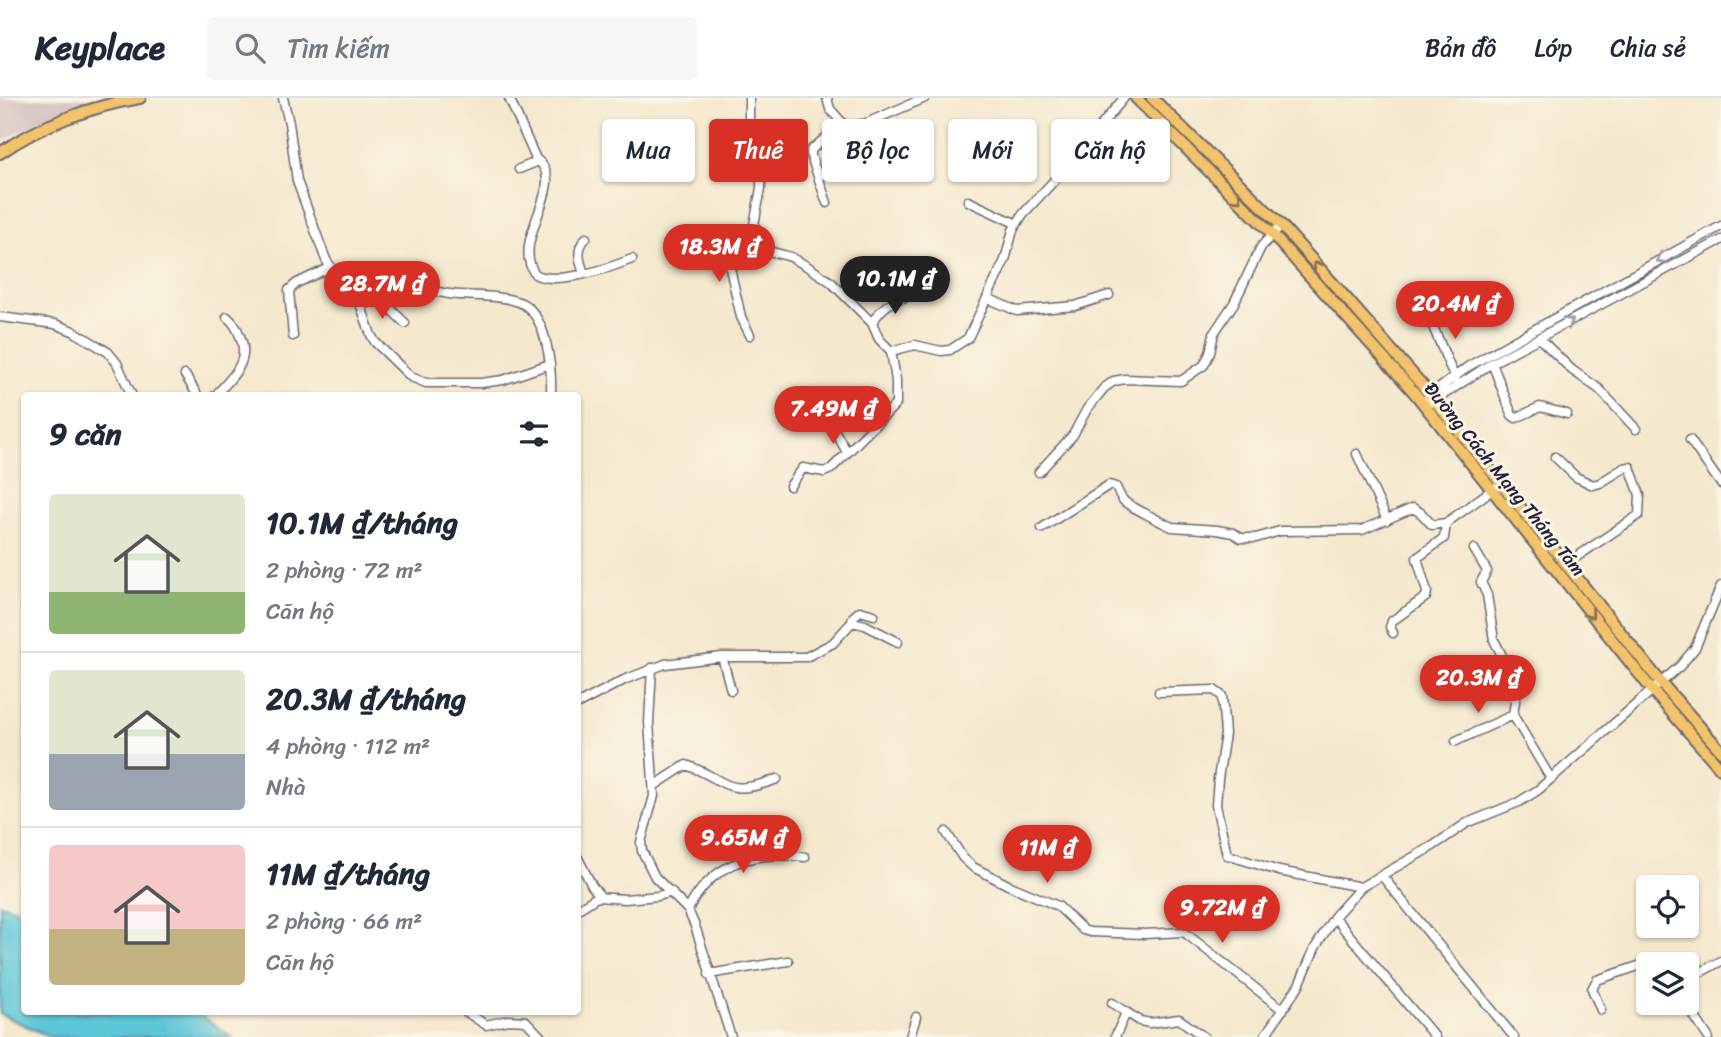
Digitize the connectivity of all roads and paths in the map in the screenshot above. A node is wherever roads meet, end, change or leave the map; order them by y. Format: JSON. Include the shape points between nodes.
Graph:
{"nodes":[{"id":1,"x":140,"y":98,"type":"edge"},
{"id":2,"x":282,"y":98,"type":"edge"},
{"id":3,"x":509,"y":98,"type":"edge"},
{"id":4,"x":749,"y":98,"type":"edge"},
{"id":5,"x":827,"y":98,"type":"edge"},
{"id":6,"x":925,"y":98,"type":"edge"},
{"id":7,"x":1124,"y":98,"type":"edge"},
{"id":8,"x":1136,"y":98,"type":"edge"},
{"id":9,"x":1152,"y":98,"type":"edge"},
{"id":10,"x":839,"y":119,"type":"edge"},
{"id":11,"x":876,"y":119,"type":"edge"},
{"id":12,"x":822,"y":141,"type":"edge"},
{"id":13,"x":0,"y":153,"type":"edge"},
{"id":14,"x":536,"y":159,"type":"junction"},
{"id":15,"x":519,"y":169,"type":"dead end"},
{"id":16,"x":818,"y":174,"type":"junction"},
{"id":17,"x":822,"y":174,"type":"edge"},
{"id":18,"x":968,"y":201,"type":"dead end"},
{"id":19,"x":827,"y":203,"type":"dead end"},
{"id":20,"x":1017,"y":224,"type":"junction"},
{"id":21,"x":1281,"y":225,"type":"junction"},
{"id":22,"x":1721,"y":226,"type":"edge"},
{"id":23,"x":1272,"y":234,"type":"junction"},
{"id":24,"x":586,"y":238,"type":"dead end"},
{"id":25,"x":1721,"y":240,"type":"edge"},
{"id":26,"x":754,"y":247,"type":"junction"},
{"id":27,"x":632,"y":258,"type":"dead end"},
{"id":28,"x":331,"y":267,"type":"junction"},
{"id":29,"x":584,"y":273,"type":"junction"},
{"id":30,"x":1338,"y":289,"type":"junction"},
{"id":31,"x":1109,"y":295,"type":"dead end"},
{"id":32,"x":1594,"y":295,"type":"junction"},
{"id":33,"x":910,"y":296,"type":"dead end"},
{"id":34,"x":1328,"y":297,"type":"junction"},
{"id":35,"x":379,"y":298,"type":"junction"},
{"id":36,"x":988,"y":298,"type":"junction"},
{"id":37,"x":361,"y":306,"type":"junction"},
{"id":38,"x":1600,"y":306,"type":"junction"},
{"id":39,"x":1426,"y":310,"type":"dead end"},
{"id":40,"x":0,"y":317,"type":"edge"},
{"id":41,"x":227,"y":317,"type":"dead end"},
{"id":42,"x":405,"y":323,"type":"dead end"},
{"id":43,"x":872,"y":323,"type":"junction"},
{"id":44,"x":750,"y":335,"type":"dead end"},
{"id":45,"x":293,"y":336,"type":"dead end"},
{"id":46,"x":1539,"y":338,"type":"junction"},
{"id":47,"x":891,"y":351,"type":"junction"},
{"id":48,"x":550,"y":363,"type":"junction"},
{"id":49,"x":1492,"y":363,"type":"junction"},
{"id":50,"x":185,"y":375,"type":"dead end"},
{"id":51,"x":1456,"y":378,"type":"junction"},
{"id":52,"x":130,"y":392,"type":"edge"},
{"id":53,"x":196,"y":392,"type":"edge"},
{"id":54,"x":218,"y":392,"type":"edge"},
{"id":55,"x":551,"y":392,"type":"edge"},
{"id":56,"x":1428,"y":401,"type":"junction"},
{"id":57,"x":1567,"y":414,"type":"dead end"},
{"id":58,"x":825,"y":420,"type":"dead end"},
{"id":59,"x":1636,"y":429,"type":"dead end"},
{"id":60,"x":1690,"y":440,"type":"dead end"},
{"id":61,"x":847,"y":453,"type":"junction"},
{"id":62,"x":1357,"y":454,"type":"dead end"},
{"id":63,"x":1555,"y":457,"type":"dead end"},
{"id":64,"x":1039,"y":472,"type":"dead end"},
{"id":65,"x":1501,"y":484,"type":"junction"},
{"id":66,"x":1721,"y":484,"type":"edge"},
{"id":67,"x":790,"y":486,"type":"dead end"},
{"id":68,"x":1491,"y":491,"type":"junction"},
{"id":69,"x":1387,"y":520,"type":"junction"},
{"id":70,"x":1446,"y":523,"type":"junction"},
{"id":71,"x":1042,"y":528,"type":"dead end"},
{"id":72,"x":1474,"y":549,"type":"dead end"},
{"id":73,"x":1566,"y":564,"type":"junction"},
{"id":74,"x":1721,"y":586,"type":"edge"},
{"id":75,"x":874,"y":615,"type":"dead end"},
{"id":76,"x":852,"y":622,"type":"junction"},
{"id":77,"x":1393,"y":633,"type":"dead end"},
{"id":78,"x":898,"y":642,"type":"dead end"},
{"id":79,"x":722,"y":657,"type":"junction"},
{"id":80,"x":652,"y":667,"type":"junction"},
{"id":81,"x":1658,"y":688,"type":"junction"},
{"id":82,"x":731,"y":690,"type":"dead end"},
{"id":83,"x":1159,"y":692,"type":"dead end"},
{"id":84,"x":581,"y":702,"type":"edge"},
{"id":85,"x":1513,"y":715,"type":"junction"},
{"id":86,"x":1456,"y":741,"type":"dead end"},
{"id":87,"x":1721,"y":751,"type":"edge"},
{"id":88,"x":1721,"y":769,"type":"edge"},
{"id":89,"x":777,"y":779,"type":"dead end"},
{"id":90,"x":1551,"y":779,"type":"junction"},
{"id":91,"x":654,"y":786,"type":"junction"},
{"id":92,"x":946,"y":832,"type":"dead end"},
{"id":93,"x":805,"y":856,"type":"dead end"},
{"id":94,"x":581,"y":864,"type":"edge"},
{"id":95,"x":1382,"y":876,"type":"junction"},
{"id":96,"x":1361,"y":887,"type":"junction"},
{"id":97,"x":672,"y":892,"type":"junction"},
{"id":98,"x":601,"y":897,"type":"junction"},
{"id":99,"x":581,"y":907,"type":"edge"},
{"id":100,"x":688,"y":910,"type":"junction"},
{"id":101,"x":1334,"y":916,"type":"junction"},
{"id":102,"x":788,"y":961,"type":"dead end"},
{"id":103,"x":1721,"y":961,"type":"edge"},
{"id":104,"x":1636,"y":967,"type":"edge"},
{"id":105,"x":1699,"y":972,"type":"edge"},
{"id":106,"x":709,"y":974,"type":"junction"},
{"id":107,"x":1112,"y":1003,"type":"dead end"},
{"id":108,"x":1283,"y":1010,"type":"junction"},
{"id":109,"x":1601,"y":1010,"type":"dead end"},
{"id":110,"x":1126,"y":1013,"type":"junction"},
{"id":111,"x":471,"y":1015,"type":"edge"},
{"id":112,"x":1694,"y":1015,"type":"edge"},
{"id":113,"x":916,"y":1017,"type":"dead end"},
{"id":114,"x":1512,"y":1036,"type":"edge"},
{"id":115,"x":541,"y":1037,"type":"edge"},
{"id":116,"x":731,"y":1037,"type":"edge"},
{"id":117,"x":910,"y":1037,"type":"edge"},
{"id":118,"x":1115,"y":1037,"type":"edge"},
{"id":119,"x":1204,"y":1037,"type":"edge"},
{"id":120,"x":1264,"y":1037,"type":"edge"},
{"id":121,"x":1435,"y":1037,"type":"edge"},
{"id":122,"x":1708,"y":1037,"type":"edge"}],
"edges":[{"from":1,"to":13,"type":"main road","via":[[36,131]]},
{"from":2,"to":28,"type":"street","via":[[297,181]]},
{"from":3,"to":14,"type":"street"},
{"from":4,"to":26,"type":"street","via":[[749,122],[761,174]]},
{"from":5,"to":10,"type":"street"},
{"from":6,"to":11,"type":"street"},
{"from":7,"to":20,"type":"street"},
{"from":8,"to":23,"type":"main road","name":"Đường Cách Mạng Tháng Tám","one_way":true},
{"from":9,"to":21,"type":"main road","name":"Đường Cách Mạng Tháng Tám"},
{"from":12,"to":16,"type":"street","via":[[811,150]]},
{"from":14,"to":15,"type":"street"},
{"from":14,"to":29,"type":"street","via":[[547,181],[530,238],[532,270],[550,279]]},
{"from":16,"to":17,"type":"street"},
{"from":16,"to":19,"type":"street"},
{"from":18,"to":20,"type":"street"},
{"from":20,"to":36,"type":"street"},
{"from":21,"to":23,"type":"street"},
{"from":30,"to":21,"type":"main road","name":"Đường Cách Mạng Tháng Tám","one_way":true},
{"from":22,"to":32,"type":"street","one_way":true},
{"from":23,"to":34,"type":"main road","name":"Đường Cách Mạng Tháng Tám"},
{"from":23,"to":64,"type":"street","via":[[1214,333],[1204,365],[1181,381],[1114,381],[1087,408],[1073,435]]},
{"from":24,"to":29,"type":"street","via":[[579,248]]},
{"from":25,"to":38,"type":"street"},
{"from":26,"to":43,"type":"street","via":[[791,257],[810,268]]},
{"from":26,"to":44,"type":"street","via":[[730,268]]},
{"from":27,"to":29,"type":"street"},
{"from":28,"to":37,"type":"street"},
{"from":28,"to":45,"type":"street","via":[[289,290]]},
{"from":30,"to":34,"type":"main road"},
{"from":30,"to":56,"type":"main road","name":"Đường Cách Mạng Tháng Tám"},
{"from":31,"to":36,"type":"street","via":[[1075,306],[1017,311]]},
{"from":32,"to":38,"type":"street"},
{"from":32,"to":51,"type":"street"},
{"from":33,"to":43,"type":"street","via":[[882,308]]},
{"from":34,"to":56,"type":"main road","name":"Đường Cách Mạng Tháng Tám"},
{"from":35,"to":37,"type":"street"},
{"from":35,"to":42,"type":"street"},
{"from":35,"to":48,"type":"street","via":[[401,281],[448,294],[520,303],[532,312],[542,331]]},
{"from":36,"to":47,"type":"street","via":[[960,345],[941,351],[915,345]]},
{"from":37,"to":48,"type":"street","via":[[375,342],[419,381],[503,380]]},
{"from":46,"to":38,"type":"street","one_way":true},
{"from":39,"to":51,"type":"street"},
{"from":40,"to":52,"type":"street","via":[[73,331],[108,352]]},
{"from":41,"to":54,"type":"street","via":[[236,326],[245,355]]},
{"from":43,"to":47,"type":"street"},
{"from":46,"to":49,"type":"street"},
{"from":46,"to":59,"type":"street","via":[[1599,389]]},
{"from":47,"to":61,"type":"street","via":[[896,404]]},
{"from":48,"to":55,"type":"street"},
{"from":49,"to":51,"type":"street"},
{"from":49,"to":57,"type":"street","via":[[1516,418],[1540,407]]},
{"from":50,"to":53,"type":"street"},
{"from":51,"to":56,"type":"street"},
{"from":56,"to":65,"type":"main road","name":"Đường Cách Mạng Tháng Tám"},
{"from":56,"to":68,"type":"main road","name":"Đường Cách Mạng Tháng Tám"},
{"from":58,"to":61,"type":"street"},
{"from":60,"to":66,"type":"street"},
{"from":61,"to":67,"type":"street","via":[[827,471],[803,468]]},
{"from":62,"to":69,"type":"street"},
{"from":63,"to":73,"type":"street","via":[[1593,485],[1630,467],[1640,495],[1639,515]]},
{"from":65,"to":68,"type":"street"},
{"from":65,"to":73,"type":"main road","name":"Đường Cách Mạng Tháng Tám"},
{"from":68,"to":70,"type":"street"},
{"from":68,"to":81,"type":"main road","name":"Đường Cách Mạng Tháng Tám","one_way":true},
{"from":69,"to":70,"type":"street","via":[[1413,508],[1432,524]]},
{"from":69,"to":71,"type":"street","via":[[1362,530],[1280,531],[1241,538],[1217,530],[1165,524],[1124,502],[1116,487],[1109,485]]},
{"from":70,"to":77,"type":"street","via":[[1444,538],[1417,558],[1426,597],[1392,621]]},
{"from":72,"to":85,"type":"street","via":[[1486,571],[1481,582],[1494,640],[1514,679]]},
{"from":73,"to":81,"type":"main road","name":"Đường Cách Mạng Tháng Tám"},
{"from":74,"to":81,"type":"street","via":[[1695,648]]},
{"from":75,"to":76,"type":"street","via":[[860,611]]},
{"from":76,"to":78,"type":"street"},
{"from":76,"to":79,"type":"street","via":[[833,643],[806,657]]},
{"from":79,"to":80,"type":"street"},
{"from":79,"to":82,"type":"street"},
{"from":80,"to":84,"type":"street"},
{"from":80,"to":91,"type":"street","via":[[649,722]]},
{"from":81,"to":87,"type":"main road","name":"Đường Cách Mạng Tháng Tám"},
{"from":81,"to":88,"type":"main road","name":"Đường Cách Mạng Tháng Tám"},
{"from":81,"to":90,"type":"street"},
{"from":83,"to":96,"type":"street","via":[[1214,691],[1222,696],[1225,734],[1216,805],[1227,855]]},
{"from":85,"to":86,"type":"street"},
{"from":85,"to":90,"type":"street"},
{"from":89,"to":91,"type":"street","via":[[731,788],[686,765]]},
{"from":90,"to":95,"type":"street","via":[[1518,802],[1468,823]]},
{"from":91,"to":97,"type":"street","via":[[642,851],[655,877]]},
{"from":92,"to":108,"type":"street","via":[[974,867],[1058,906],[1083,930],[1184,932]]},
{"from":93,"to":100,"type":"street","via":[[759,855],[735,863],[705,884]]},
{"from":94,"to":98,"type":"street"},
{"from":95,"to":96,"type":"street"},
{"from":95,"to":114,"type":"street"},
{"from":96,"to":101,"type":"street"},
{"from":97,"to":98,"type":"street"},
{"from":97,"to":100,"type":"street"},
{"from":98,"to":99,"type":"street"},
{"from":100,"to":106,"type":"street"},
{"from":101,"to":108,"type":"street"},
{"from":101,"to":121,"type":"street"},
{"from":102,"to":106,"type":"street"},
{"from":103,"to":105,"type":"street"},
{"from":104,"to":109,"type":"street","via":[[1597,980],[1592,989]]},
{"from":106,"to":116,"type":"street"},
{"from":107,"to":110,"type":"street"},
{"from":108,"to":120,"type":"street"},
{"from":110,"to":118,"type":"street"},
{"from":110,"to":119,"type":"street","via":[[1150,1023],[1179,1019]]},
{"from":111,"to":115,"type":"street","via":[[486,1025],[526,1021]]},
{"from":112,"to":122,"type":"street"},
{"from":113,"to":117,"type":"street"}]}
